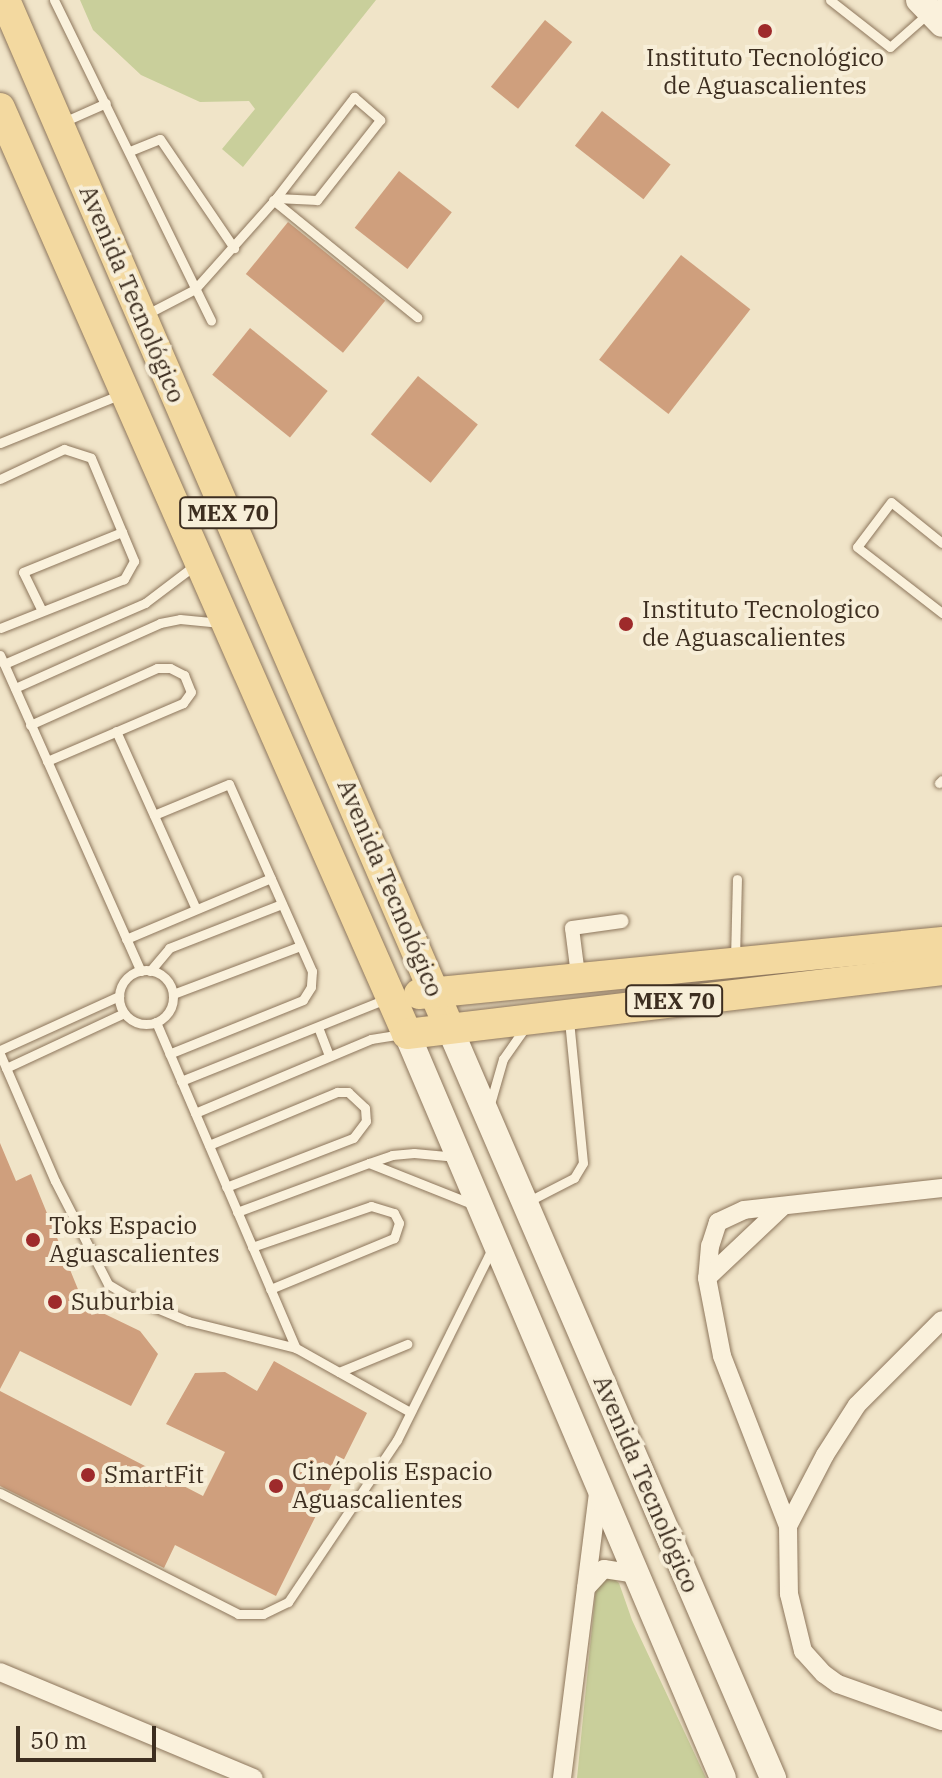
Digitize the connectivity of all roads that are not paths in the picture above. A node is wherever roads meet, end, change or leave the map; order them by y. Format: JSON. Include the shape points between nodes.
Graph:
{"nodes":[{"id":1,"x":5,"y":0,"type":"edge"},
{"id":2,"x":54,"y":0,"type":"edge"},
{"id":3,"x":830,"y":0,"type":"edge"},
{"id":4,"x":934,"y":9,"type":"edge"},
{"id":5,"x":106,"y":103,"type":"junction"},
{"id":6,"x":0,"y":108,"type":"edge"},
{"id":7,"x":59,"y":124,"type":"junction"},
{"id":8,"x":130,"y":151,"type":"junction"},
{"id":9,"x":274,"y":199,"type":"junction"},
{"id":10,"x":234,"y":248,"type":"junction"},
{"id":11,"x":195,"y":289,"type":"junction"},
{"id":12,"x":142,"y":316,"type":"junction"},
{"id":13,"x":417,"y":317,"type":"dead end"},
{"id":14,"x":211,"y":321,"type":"dead end"},
{"id":15,"x":126,"y":393,"type":"junction"},
{"id":16,"x":0,"y":443,"type":"edge"},
{"id":17,"x":0,"y":479,"type":"edge"},
{"id":18,"x":122,"y":532,"type":"junction"},
{"id":19,"x":942,"y":543,"type":"edge"},
{"id":20,"x":200,"y":561,"type":"junction"},
{"id":21,"x":42,"y":611,"type":"junction"},
{"id":22,"x":942,"y":613,"type":"edge"},
{"id":23,"x":228,"y":625,"type":"junction"},
{"id":24,"x":0,"y":628,"type":"edge"},
{"id":25,"x":2,"y":659,"type":"edge"},
{"id":26,"x":15,"y":688,"type":"junction"},
{"id":27,"x":30,"y":725,"type":"junction"},
{"id":28,"x":116,"y":731,"type":"junction"},
{"id":29,"x":47,"y":761,"type":"junction"},
{"id":30,"x":154,"y":815,"type":"junction"},
{"id":31,"x":271,"y":878,"type":"junction"},
{"id":32,"x":737,"y":879,"type":"dead end"},
{"id":33,"x":282,"y":904,"type":"junction"},
{"id":34,"x":196,"y":909,"type":"junction"},
{"id":35,"x":622,"y":921,"type":"dead end"},
{"id":36,"x":126,"y":939,"type":"junction"},
{"id":37,"x":942,"y":942,"type":"edge"},
{"id":38,"x":300,"y":946,"type":"junction"},
{"id":39,"x":735,"y":962,"type":"junction"},
{"id":40,"x":942,"y":970,"type":"edge"},
{"id":41,"x":146,"y":971,"type":"junction"},
{"id":42,"x":578,"y":975,"type":"junction"},
{"id":43,"x":436,"y":992,"type":"junction"},
{"id":44,"x":173,"y":994,"type":"junction"},
{"id":45,"x":119,"y":996,"type":"junction"},
{"id":46,"x":393,"y":996,"type":"junction"},
{"id":47,"x":124,"y":1013,"type":"junction"},
{"id":48,"x":568,"y":1014,"type":"junction"},
{"id":49,"x":532,"y":1018,"type":"junction"},
{"id":50,"x":156,"y":1022,"type":"junction"},
{"id":51,"x":318,"y":1027,"type":"junction"},
{"id":52,"x":449,"y":1027,"type":"junction"},
{"id":53,"x":407,"y":1034,"type":"junction"},
{"id":54,"x":0,"y":1052,"type":"edge"},
{"id":55,"x":169,"y":1054,"type":"junction"},
{"id":56,"x":329,"y":1056,"type":"junction"},
{"id":57,"x":6,"y":1068,"type":"junction"},
{"id":58,"x":181,"y":1081,"type":"junction"},
{"id":59,"x":195,"y":1113,"type":"junction"},
{"id":60,"x":487,"y":1119,"type":"junction"},
{"id":61,"x":209,"y":1145,"type":"junction"},
{"id":62,"x":458,"y":1157,"type":"junction"},
{"id":63,"x":369,"y":1163,"type":"junction"},
{"id":64,"x":226,"y":1187,"type":"junction"},
{"id":65,"x":942,"y":1188,"type":"edge"},
{"id":66,"x":524,"y":1203,"type":"junction"},
{"id":67,"x":479,"y":1207,"type":"junction"},
{"id":68,"x":781,"y":1208,"type":"junction"},
{"id":69,"x":237,"y":1212,"type":"junction"},
{"id":70,"x":495,"y":1244,"type":"junction"},
{"id":71,"x":252,"y":1247,"type":"junction"},
{"id":72,"x":707,"y":1278,"type":"junction"},
{"id":73,"x":270,"y":1289,"type":"junction"},
{"id":74,"x":942,"y":1320,"type":"edge"},
{"id":75,"x":407,"y":1344,"type":"dead end"},
{"id":76,"x":296,"y":1348,"type":"junction"},
{"id":77,"x":339,"y":1372,"type":"junction"},
{"id":78,"x":410,"y":1412,"type":"junction"},
{"id":79,"x":598,"y":1492,"type":"junction"},
{"id":80,"x":0,"y":1493,"type":"edge"},
{"id":81,"x":788,"y":1526,"type":"junction"},
{"id":82,"x":634,"y":1574,"type":"junction"},
{"id":83,"x":586,"y":1588,"type":"junction"},
{"id":84,"x":0,"y":1672,"type":"edge"},
{"id":85,"x":942,"y":1721,"type":"edge"},
{"id":86,"x":254,"y":1778,"type":"edge"},
{"id":87,"x":562,"y":1778,"type":"edge"},
{"id":88,"x":723,"y":1778,"type":"edge"},
{"id":89,"x":773,"y":1778,"type":"edge"}],
"edges":[{"from":1,"to":7,"type":"main road","name":"Avenida Tecnológico","number":"MEX 70"},
{"from":2,"to":5,"type":"lane"},
{"from":3,"to":4,"type":"lane","via":[[890,47]]},
{"from":5,"to":7,"type":"lane"},
{"from":5,"to":8,"type":"lane"},
{"from":6,"to":15,"type":"main road","name":"Avenida Tecnológico","number":"MEX 70"},
{"from":7,"to":12,"type":"main road","name":"Avenida Tecnológico","number":"MEX 70"},
{"from":8,"to":10,"type":"lane","via":[[160,139]]},
{"from":8,"to":11,"type":"lane"},
{"from":9,"to":9,"type":"lane","via":[[317,200],[380,120],[354,97]]},
{"from":9,"to":10,"type":"lane"},
{"from":9,"to":13,"type":"lane"},
{"from":10,"to":11,"type":"lane"},
{"from":11,"to":12,"type":"lane"},
{"from":11,"to":14,"type":"lane"},
{"from":12,"to":43,"type":"main road","name":"Avenida Tecnológico","number":"MEX 70"},
{"from":15,"to":16,"type":"lane"},
{"from":15,"to":20,"type":"main road","name":"Avenida Tecnológico","number":"MEX 70"},
{"from":17,"to":18,"type":"lane","via":[[64,449],[91,458]]},
{"from":18,"to":21,"type":"lane","via":[[134,561],[124,579]]},
{"from":18,"to":21,"type":"lane","via":[[23,572]]},
{"from":19,"to":22,"type":"lane","via":[[891,502],[857,547]]},
{"from":20,"to":23,"type":"main road","name":"Avenida Tecnológico","number":"MEX 70"},
{"from":20,"to":25,"type":"lane","via":[[145,603]]},
{"from":21,"to":24,"type":"lane"},
{"from":23,"to":26,"type":"lane","via":[[180,619],[160,623]]},
{"from":23,"to":46,"type":"main road","name":"Avenida Tecnológico","number":"MEX 70"},
{"from":25,"to":26,"type":"lane"},
{"from":26,"to":27,"type":"lane"},
{"from":27,"to":28,"type":"lane","via":[[157,668],[184,675],[191,692],[183,703]]},
{"from":27,"to":29,"type":"lane"},
{"from":28,"to":29,"type":"lane"},
{"from":28,"to":30,"type":"lane"},
{"from":29,"to":36,"type":"lane"},
{"from":30,"to":31,"type":"lane","via":[[229,784]]},
{"from":30,"to":34,"type":"lane"},
{"from":31,"to":33,"type":"lane"},
{"from":31,"to":34,"type":"lane"},
{"from":32,"to":39,"type":"lane"},
{"from":33,"to":38,"type":"lane"},
{"from":33,"to":41,"type":"lane","via":[[169,948]]},
{"from":34,"to":36,"type":"lane"},
{"from":35,"to":42,"type":"street","via":[[572,928]]},
{"from":36,"to":41,"type":"lane"},
{"from":37,"to":39,"type":"main road","number":"MEX 70"},
{"from":38,"to":44,"type":"lane"},
{"from":38,"to":55,"type":"lane","via":[[312,971],[303,1000]]},
{"from":39,"to":42,"type":"main road","number":"MEX 70"},
{"from":40,"to":48,"type":"main road","number":"MEX 70"},
{"from":41,"to":44,"type":"lane","via":[[165,978]]},
{"from":41,"to":45,"type":"lane","via":[[125,979]]},
{"from":42,"to":43,"type":"main road","number":"MEX 70"},
{"from":43,"to":46,"type":"main road","number":"MEX 70"},
{"from":43,"to":52,"type":"main road","name":"Avenida Tecnológico","number":"MEX 70"},
{"from":44,"to":50,"type":"lane","via":[[169,1011]]},
{"from":45,"to":47,"type":"lane"},
{"from":45,"to":54,"type":"lane"},
{"from":46,"to":51,"type":"lane"},
{"from":46,"to":53,"type":"main road","name":"Avenida Tecnológico","number":"MEX 70"},
{"from":47,"to":50,"type":"lane","via":[[139,1023]]},
{"from":47,"to":57,"type":"lane"},
{"from":48,"to":49,"type":"main road","number":"MEX 70"},
{"from":48,"to":66,"type":"lane","via":[[583,1163],[574,1178]]},
{"from":49,"to":52,"type":"main road","number":"MEX 70"},
{"from":49,"to":60,"type":"lane","via":[[503,1059]]},
{"from":50,"to":55,"type":"lane"},
{"from":51,"to":56,"type":"lane"},
{"from":51,"to":58,"type":"lane"},
{"from":52,"to":53,"type":"main road","number":"MEX 70"},
{"from":52,"to":60,"type":"main road","name":"Avenida Tecnológico","number":"MEX 70"},
{"from":53,"to":56,"type":"lane","via":[[371,1039]]},
{"from":53,"to":62,"type":"main road","name":"Avenida Tecnológico","number":"MEX 70"},
{"from":54,"to":57,"type":"lane"},
{"from":55,"to":58,"type":"lane"},
{"from":56,"to":59,"type":"lane"},
{"from":57,"to":76,"type":"lane","via":[[108,1284],[188,1321]]},
{"from":58,"to":59,"type":"lane"},
{"from":59,"to":61,"type":"lane"},
{"from":60,"to":66,"type":"main road","name":"Avenida Tecnológico","number":"MEX 70"},
{"from":61,"to":64,"type":"lane"},
{"from":61,"to":64,"type":"lane","via":[[337,1092],[348,1092],[365,1108],[366,1121],[353,1138]]},
{"from":62,"to":63,"type":"lane","via":[[414,1153]]},
{"from":62,"to":67,"type":"main road","name":"Avenida Tecnológico","number":"MEX 70"},
{"from":63,"to":67,"type":"lane"},
{"from":63,"to":69,"type":"lane"},
{"from":64,"to":69,"type":"lane"},
{"from":65,"to":68,"type":"street"},
{"from":66,"to":89,"type":"main road","name":"Avenida Tecnológico","number":"MEX 70"},
{"from":67,"to":70,"type":"main road","name":"Avenida Tecnológico","number":"MEX 70"},
{"from":68,"to":72,"type":"street"},
{"from":68,"to":72,"type":"street","via":[[744,1210],[718,1222]]},
{"from":69,"to":71,"type":"lane"},
{"from":70,"to":78,"type":"lane"},
{"from":70,"to":79,"type":"main road","name":"Avenida Tecnológico","number":"MEX 70"},
{"from":71,"to":73,"type":"lane"},
{"from":71,"to":73,"type":"lane","via":[[371,1206],[394,1213],[399,1223],[394,1238]]},
{"from":72,"to":81,"type":"street","via":[[722,1356]]},
{"from":73,"to":76,"type":"lane"},
{"from":74,"to":81,"type":"street","via":[[857,1405]]},
{"from":75,"to":77,"type":"lane"},
{"from":76,"to":77,"type":"lane"},
{"from":77,"to":78,"type":"lane"},
{"from":78,"to":80,"type":"lane","via":[[397,1440],[288,1602],[263,1614],[238,1614]]},
{"from":79,"to":82,"type":"main road","name":"Avenida Tecnológico","number":"MEX 70"},
{"from":79,"to":83,"type":"street","name":"Avenida Tecnológico"},
{"from":81,"to":85,"type":"street","via":[[789,1594],[803,1651],[838,1684]]},
{"from":82,"to":83,"type":"street","name":"Avenida Tecnológico","via":[[604,1569]]},
{"from":82,"to":88,"type":"main road","name":"Avenida Tecnológico","number":"MEX 70"},
{"from":83,"to":87,"type":"street","name":"Avenida Tecnológico"},
{"from":84,"to":86,"type":"street"}]}
